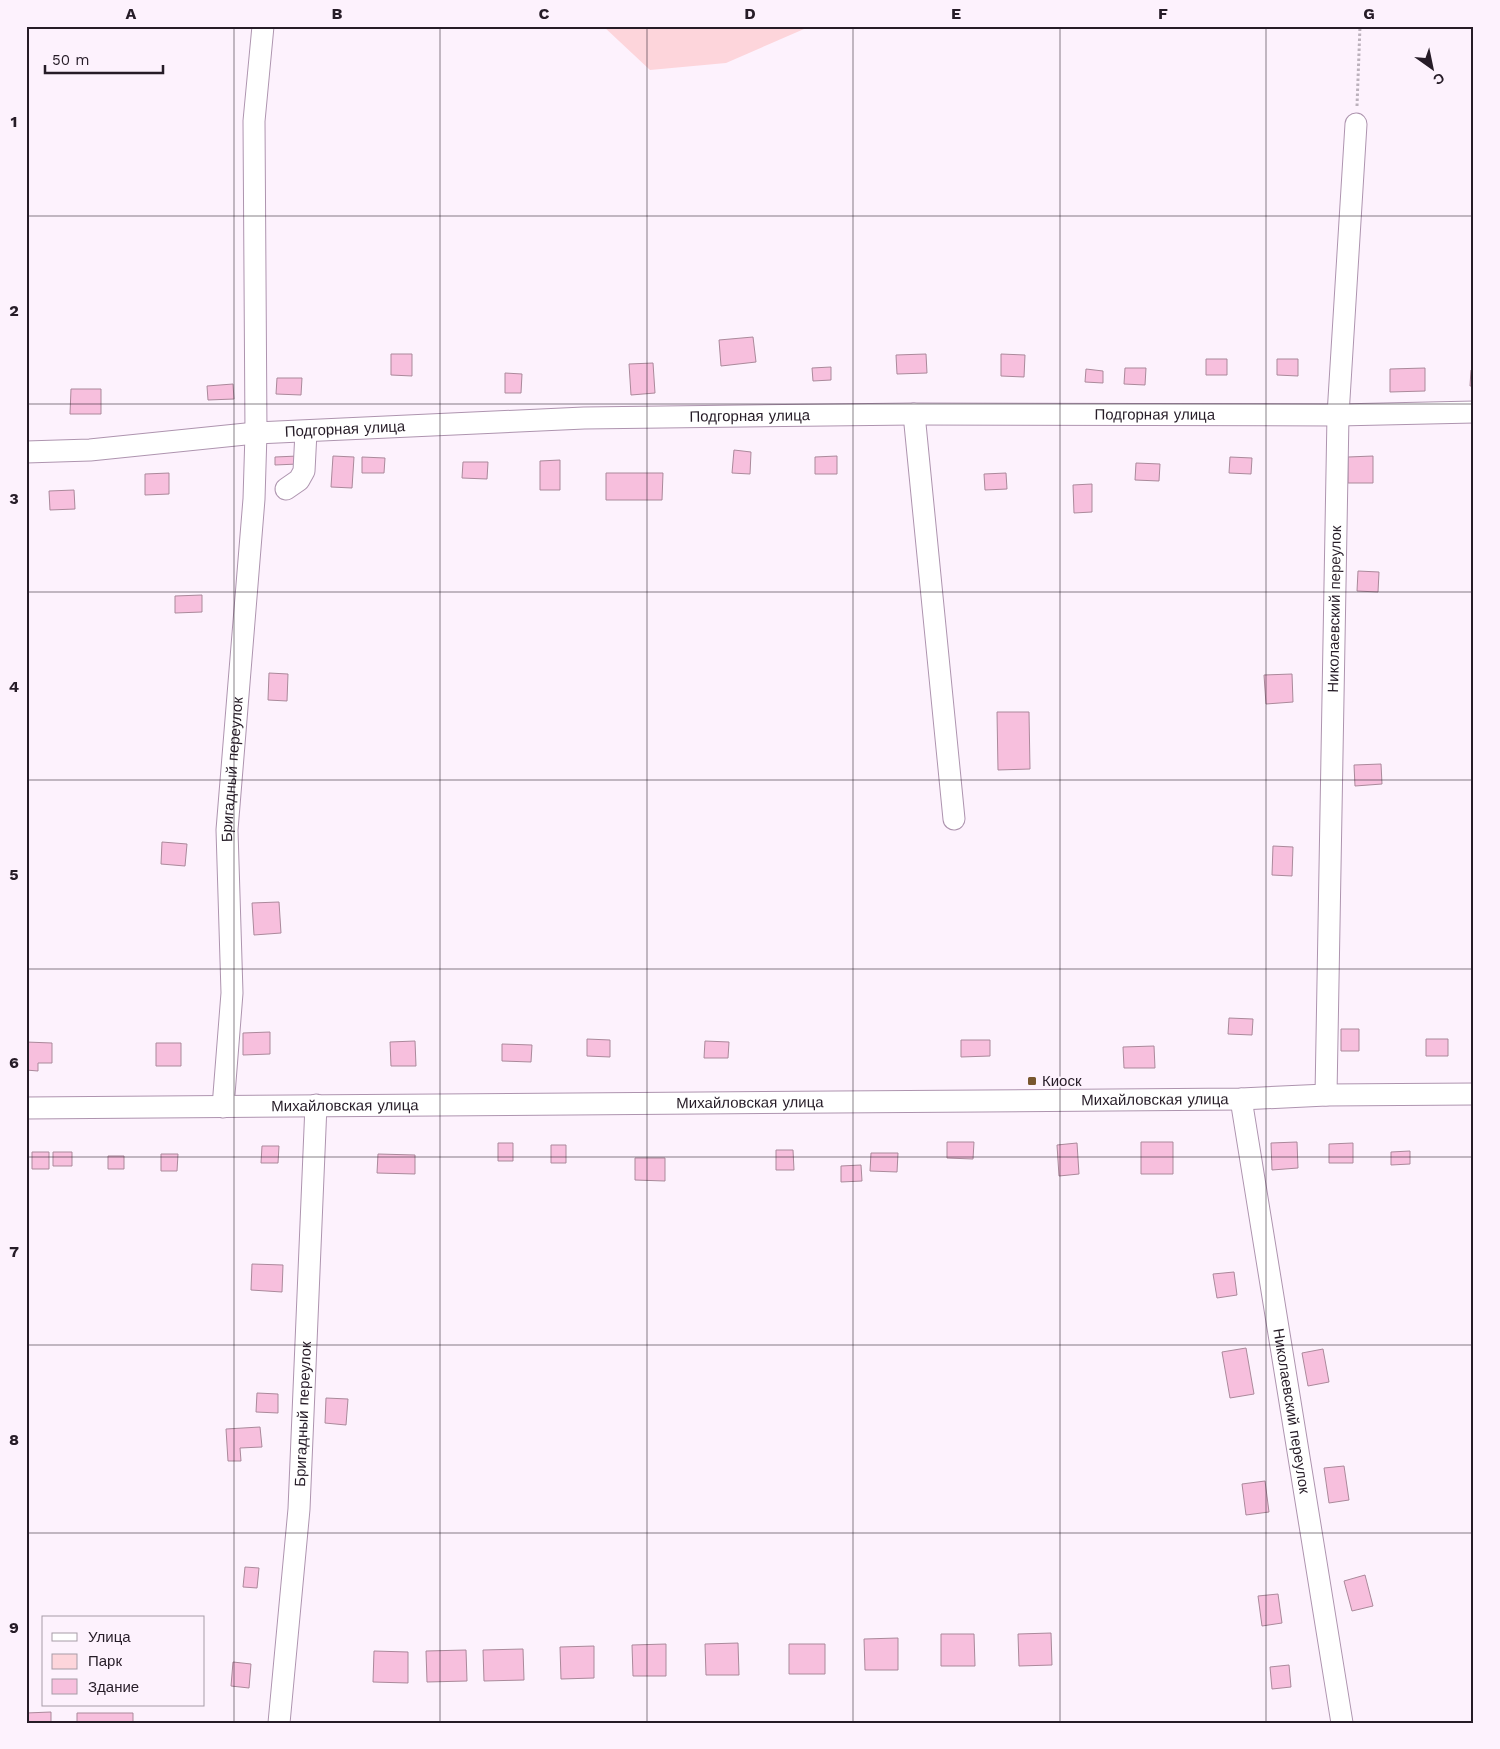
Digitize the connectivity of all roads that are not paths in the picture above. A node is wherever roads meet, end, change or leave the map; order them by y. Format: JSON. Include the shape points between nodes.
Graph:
{"nodes":[{"id":1,"x":263,"y":26,"type":"edge"},
{"id":2,"x":1356,"y":124,"type":"road end"},
{"id":3,"x":1474,"y":412,"type":"edge"},
{"id":4,"x":914,"y":414,"type":"junction"},
{"id":5,"x":1338,"y":415,"type":"junction"},
{"id":6,"x":306,"y":432,"type":"junction"},
{"id":7,"x":256,"y":433,"type":"junction"},
{"id":8,"x":26,"y":452,"type":"edge"},
{"id":9,"x":286,"y":489,"type":"dead end"},
{"id":10,"x":954,"y":819,"type":"dead end"},
{"id":11,"x":1474,"y":1094,"type":"edge"},
{"id":12,"x":1326,"y":1095,"type":"junction"},
{"id":13,"x":1241,"y":1099,"type":"junction"},
{"id":14,"x":316,"y":1105,"type":"junction"},
{"id":15,"x":223,"y":1107,"type":"junction"},
{"id":16,"x":26,"y":1108,"type":"edge"},
{"id":17,"x":279,"y":1723,"type":"edge"},
{"id":18,"x":1342,"y":1723,"type":"edge"}],
"edges":[{"from":1,"to":7,"type":"street","name":"Бригадный переулок","via":[[254,121]]},
{"from":2,"to":5,"type":"street","name":"Николаевский переулок"},
{"from":3,"to":5,"type":"street","name":"Подгорная улица"},
{"from":4,"to":5,"type":"street","name":"Подгорная улица"},
{"from":4,"to":6,"type":"street","name":"Подгорная улица","via":[[584,418]]},
{"from":4,"to":10,"type":"street"},
{"from":5,"to":12,"type":"street","name":"Николаевский переулок"},
{"from":6,"to":7,"type":"street","name":"Подгорная улица"},
{"from":6,"to":9,"type":"street","via":[[304,471],[299,480]]},
{"from":7,"to":8,"type":"street","name":"Подгорная улица","via":[[108,448]]},
{"from":7,"to":15,"type":"street","name":"Бригадный переулок","via":[[254,499],[227,830],[232,993]]},
{"from":11,"to":12,"type":"street","name":"Михайловская улица"},
{"from":12,"to":13,"type":"street","name":"Михайловская улица"},
{"from":13,"to":14,"type":"street","name":"Михайловская улица"},
{"from":13,"to":18,"type":"street","name":"Николаевский переулок"},
{"from":14,"to":15,"type":"street","name":"Михайловская улица"},
{"from":14,"to":17,"type":"street","name":"Бригадный переулок","via":[[299,1509]]},
{"from":15,"to":16,"type":"street","name":"Михайловская улица"}]}
